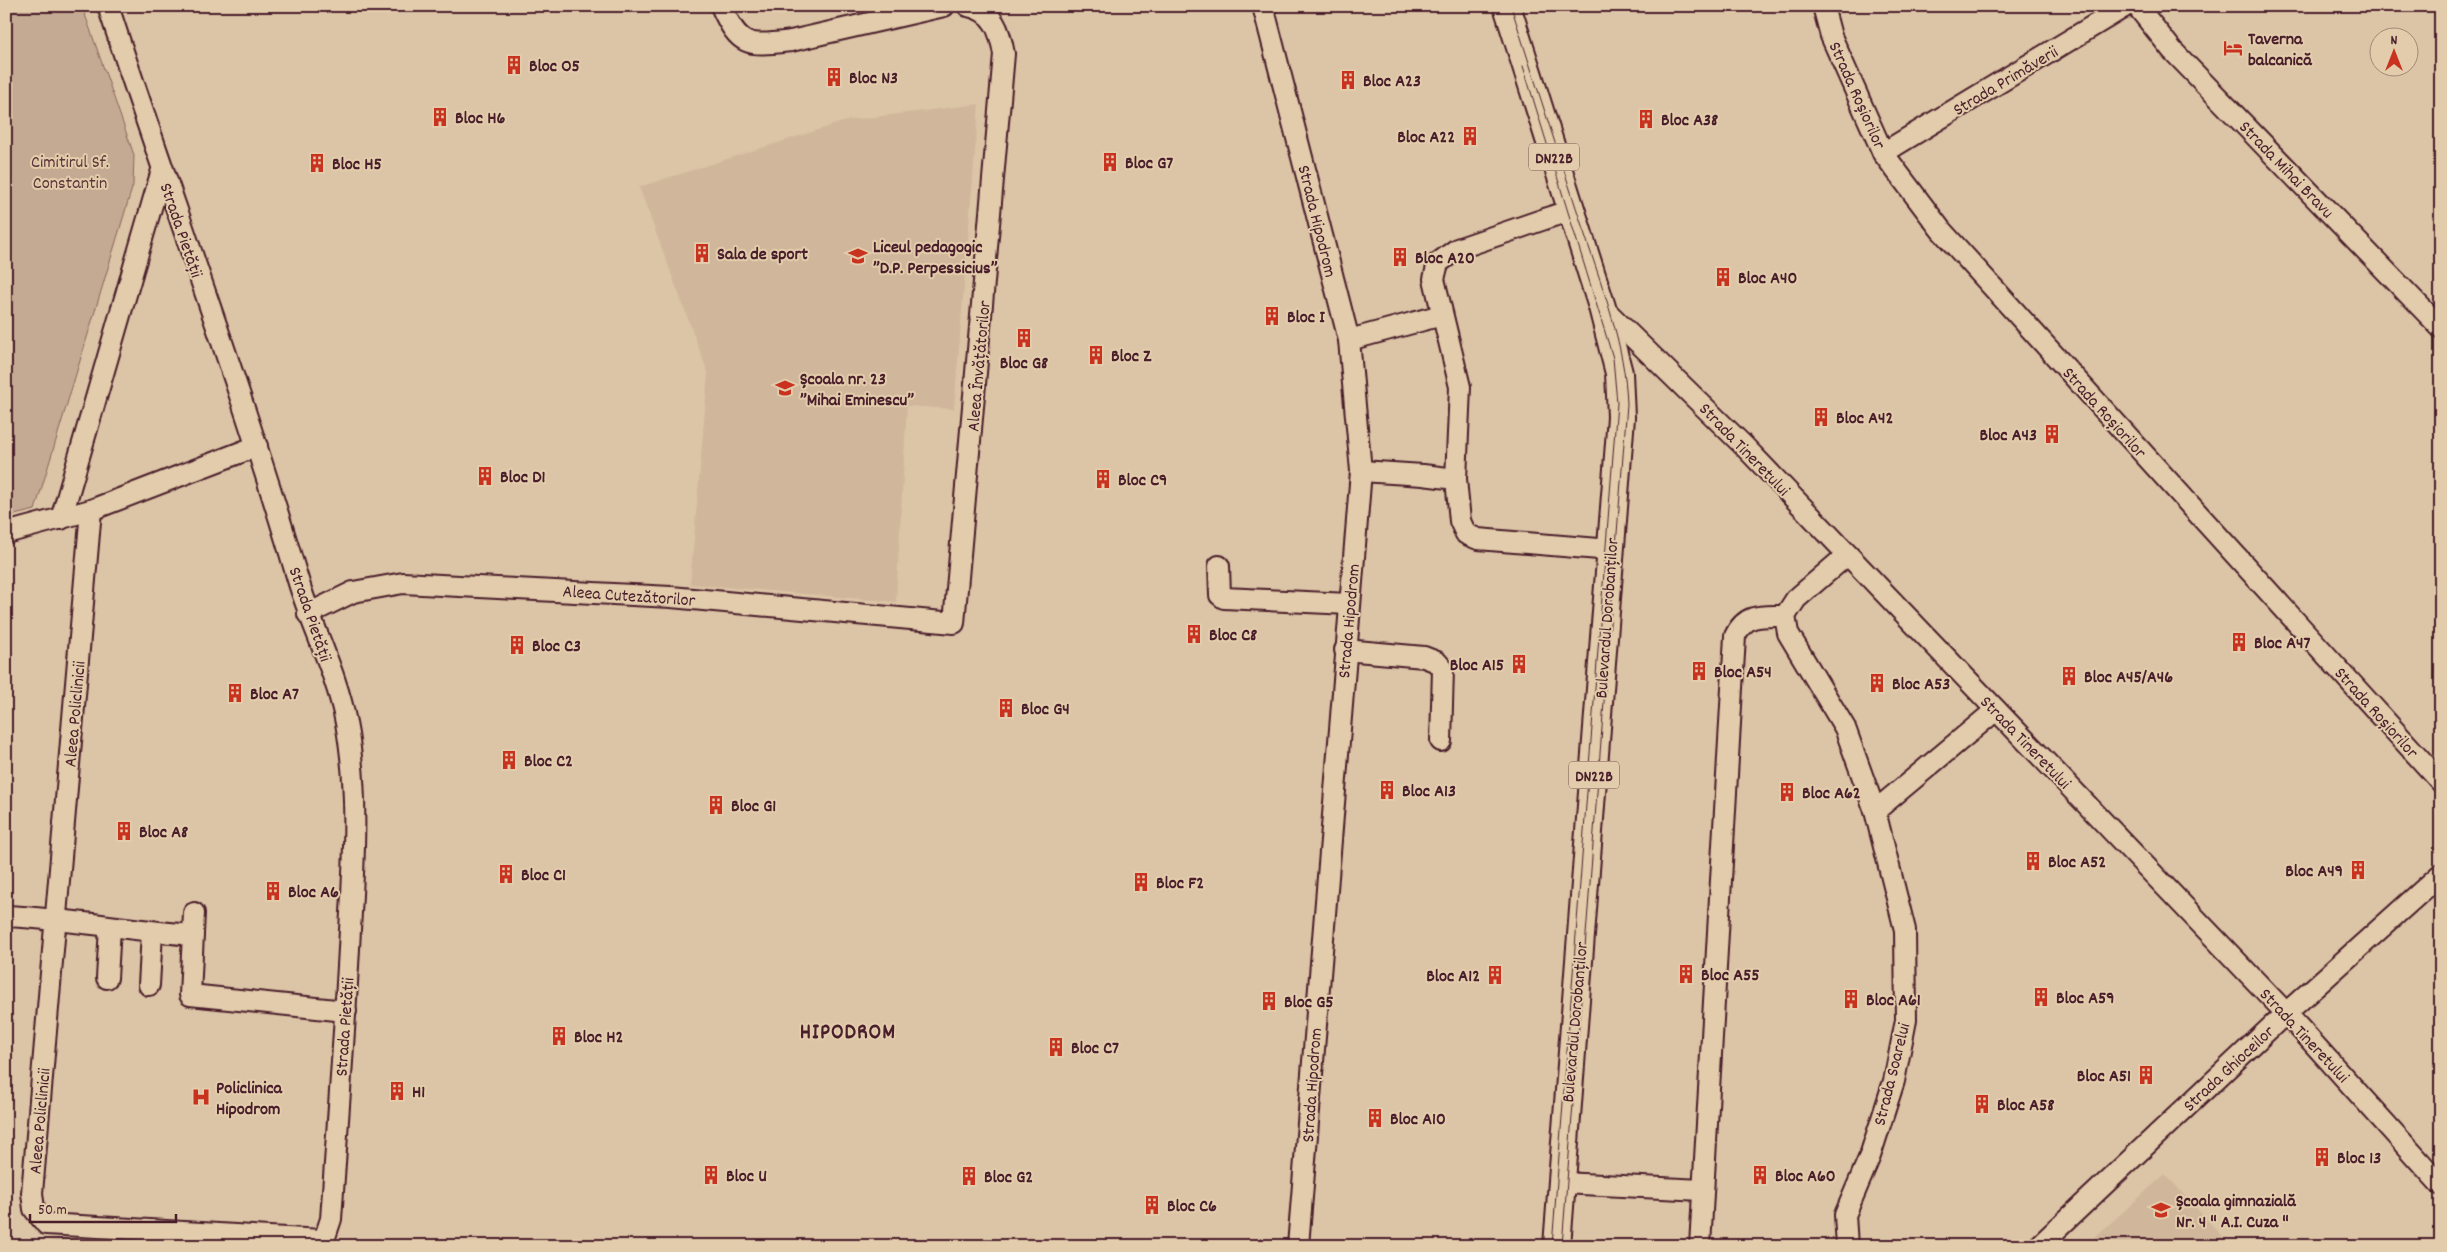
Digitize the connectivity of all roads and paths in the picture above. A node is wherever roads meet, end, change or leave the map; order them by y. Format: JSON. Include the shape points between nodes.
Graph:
{"nodes":[{"id":1,"x":108,"y":6,"type":"edge"},
{"id":2,"x":721,"y":6,"type":"edge"},
{"id":3,"x":944,"y":6,"type":"edge"},
{"id":4,"x":968,"y":6,"type":"edge"},
{"id":5,"x":1263,"y":6,"type":"edge"},
{"id":6,"x":1507,"y":6,"type":"edge"},
{"id":7,"x":1823,"y":6,"type":"edge"},
{"id":8,"x":2126,"y":6,"type":"edge"},
{"id":9,"x":2137,"y":6,"type":"edge"},
{"id":10,"x":1883,"y":153,"type":"junction"},
{"id":11,"x":162,"y":170,"type":"junction"},
{"id":12,"x":1571,"y":210,"type":"junction"},
{"id":13,"x":1602,"y":306,"type":"junction"},
{"id":14,"x":1442,"y":315,"type":"junction"},
{"id":15,"x":2441,"y":328,"type":"edge"},
{"id":16,"x":1349,"y":340,"type":"junction"},
{"id":17,"x":257,"y":446,"type":"junction"},
{"id":18,"x":1361,"y":471,"type":"junction"},
{"id":19,"x":1456,"y":480,"type":"junction"},
{"id":20,"x":91,"y":510,"type":"junction"},
{"id":21,"x":61,"y":519,"type":"junction"},
{"id":22,"x":6,"y":533,"type":"edge"},
{"id":23,"x":1612,"y":550,"type":"junction"},
{"id":24,"x":1847,"y":555,"type":"junction"},
{"id":25,"x":1220,"y":566,"type":"dead end"},
{"id":26,"x":1349,"y":604,"type":"junction"},
{"id":27,"x":308,"y":614,"type":"junction"},
{"id":28,"x":1785,"y":616,"type":"junction"},
{"id":29,"x":954,"y":623,"type":"joint"},
{"id":30,"x":1345,"y":650,"type":"junction"},
{"id":31,"x":1996,"y":710,"type":"junction"},
{"id":32,"x":1441,"y":741,"type":"dead end"},
{"id":33,"x":2441,"y":782,"type":"edge"},
{"id":34,"x":1875,"y":811,"type":"junction"},
{"id":35,"x":2441,"y":874,"type":"edge"},
{"id":36,"x":194,"y":913,"type":"dead end"},
{"id":37,"x":6,"y":916,"type":"edge"},
{"id":38,"x":56,"y":918,"type":"junction"},
{"id":39,"x":110,"y":928,"type":"junction"},
{"id":40,"x":152,"y":932,"type":"junction"},
{"id":41,"x":193,"y":935,"type":"junction"},
{"id":42,"x":107,"y":978,"type":"dead end"},
{"id":43,"x":149,"y":985,"type":"dead end"},
{"id":44,"x":346,"y":1011,"type":"junction"},
{"id":45,"x":2286,"y":1013,"type":"junction"},
{"id":46,"x":1562,"y":1183,"type":"junction"},
{"id":47,"x":2441,"y":1185,"type":"edge"},
{"id":48,"x":1702,"y":1190,"type":"junction"},
{"id":49,"x":322,"y":1243,"type":"edge"},
{"id":50,"x":1298,"y":1246,"type":"edge"},
{"id":51,"x":1557,"y":1246,"type":"edge"},
{"id":52,"x":1700,"y":1246,"type":"edge"},
{"id":53,"x":1847,"y":1246,"type":"edge"},
{"id":54,"x":2039,"y":1246,"type":"edge"}],
"edges":[{"from":1,"to":11,"type":"street","name":"Strada Pietății"},
{"from":2,"to":3,"type":"street","via":[[737,36],[749,42],[766,44]]},
{"from":4,"to":29,"type":"street","name":"Aleea Învățătorilor","via":[[987,14],[997,25],[1004,54]]},
{"from":5,"to":16,"type":"street","name":"Strada Hipodrom"},
{"from":6,"to":12,"type":"main road","name":"Bulevardul Dorobanților","number":"DN22B"},
{"from":7,"to":10,"type":"street","name":"Strada Roșiorilor","via":[[1831,36]]},
{"from":8,"to":10,"type":"street","name":"Strada Primăverii"},
{"from":9,"to":15,"type":"street","name":"Strada Mihai Bravu","via":[[2172,50]]},
{"from":10,"to":33,"type":"street","name":"Strada Roșiorilor","via":[[1941,230]]},
{"from":11,"to":17,"type":"street","name":"Strada Pietății"},
{"from":11,"to":21,"type":"street"},
{"from":12,"to":13,"type":"main road","name":"Bulevardul Dorobanților","number":"DN22B"},
{"from":12,"to":14,"type":"street","via":[[1457,249],[1438,263],[1434,279]]},
{"from":13,"to":23,"type":"main road","name":"Bulevardul Dorobanților","number":"DN22B","via":[[1615,350],[1621,392]]},
{"from":13,"to":24,"type":"street","name":"Strada Tineretului","via":[[1744,446]]},
{"from":14,"to":16,"type":"street"},
{"from":14,"to":19,"type":"street","via":[[1460,388]]},
{"from":16,"to":18,"type":"street","name":"Strada Hipodrom"},
{"from":17,"to":20,"type":"street"},
{"from":17,"to":27,"type":"street","name":"Strada Pietății"},
{"from":18,"to":19,"type":"street"},
{"from":18,"to":26,"type":"street","name":"Strada Hipodrom"},
{"from":19,"to":23,"type":"street","via":[[1460,521],[1466,534],[1478,539]]},
{"from":20,"to":21,"type":"street"},
{"from":20,"to":38,"type":"street","name":"Aleea Policlinicii"},
{"from":21,"to":22,"type":"street"},
{"from":23,"to":46,"type":"main road","name":"Bulevardul Dorobanților","number":"DN22B"},
{"from":24,"to":28,"type":"street","via":[[1796,599]]},
{"from":24,"to":31,"type":"street","name":"Strada Tineretului"},
{"from":25,"to":26,"type":"street","via":[[1220,595],[1224,598]]},
{"from":26,"to":30,"type":"street","name":"Strada Hipodrom"},
{"from":27,"to":29,"type":"street","name":"Aleea Cutezătorilor","via":[[353,592],[403,583],[670,597]]},
{"from":27,"to":44,"type":"street","name":"Strada Pietății","via":[[346,720],[352,767],[354,845]]},
{"from":28,"to":34,"type":"street","name":"Strada Soarelui","via":[[1788,633],[1845,728]]},
{"from":28,"to":48,"type":"street","via":[[1756,616],[1740,625],[1735,636]]},
{"from":30,"to":32,"type":"street","via":[[1424,657],[1438,662],[1443,669]]},
{"from":30,"to":50,"type":"street","name":"Strada Hipodrom"},
{"from":31,"to":34,"type":"street"},
{"from":31,"to":45,"type":"street","name":"Strada Tineretului"},
{"from":34,"to":53,"type":"street","name":"Strada Soarelui","via":[[1905,930],[1906,1020],[1891,1090],[1870,1156],[1845,1215]]},
{"from":35,"to":45,"type":"street","name":"Strada Ghioceilor"},
{"from":36,"to":41,"type":"street"},
{"from":37,"to":38,"type":"street"},
{"from":38,"to":39,"type":"street"},
{"from":38,"to":49,"type":"street","name":"Aleea Policlinicii","via":[[32,1193],[38,1217],[46,1224]]},
{"from":39,"to":40,"type":"street"},
{"from":39,"to":42,"type":"street"},
{"from":40,"to":41,"type":"street"},
{"from":40,"to":43,"type":"street"},
{"from":41,"to":44,"type":"street","via":[[190,992],[193,996]]},
{"from":44,"to":49,"type":"street","name":"Strada Pietății","via":[[331,1218]]},
{"from":45,"to":47,"type":"street","name":"Strada Tineretului"},
{"from":45,"to":54,"type":"street","name":"Strada Ghioceilor"},
{"from":46,"to":48,"type":"street"},
{"from":46,"to":51,"type":"main road","name":"Bulevardul Dorobanților","number":"DN22B"},
{"from":48,"to":52,"type":"street"}]}
